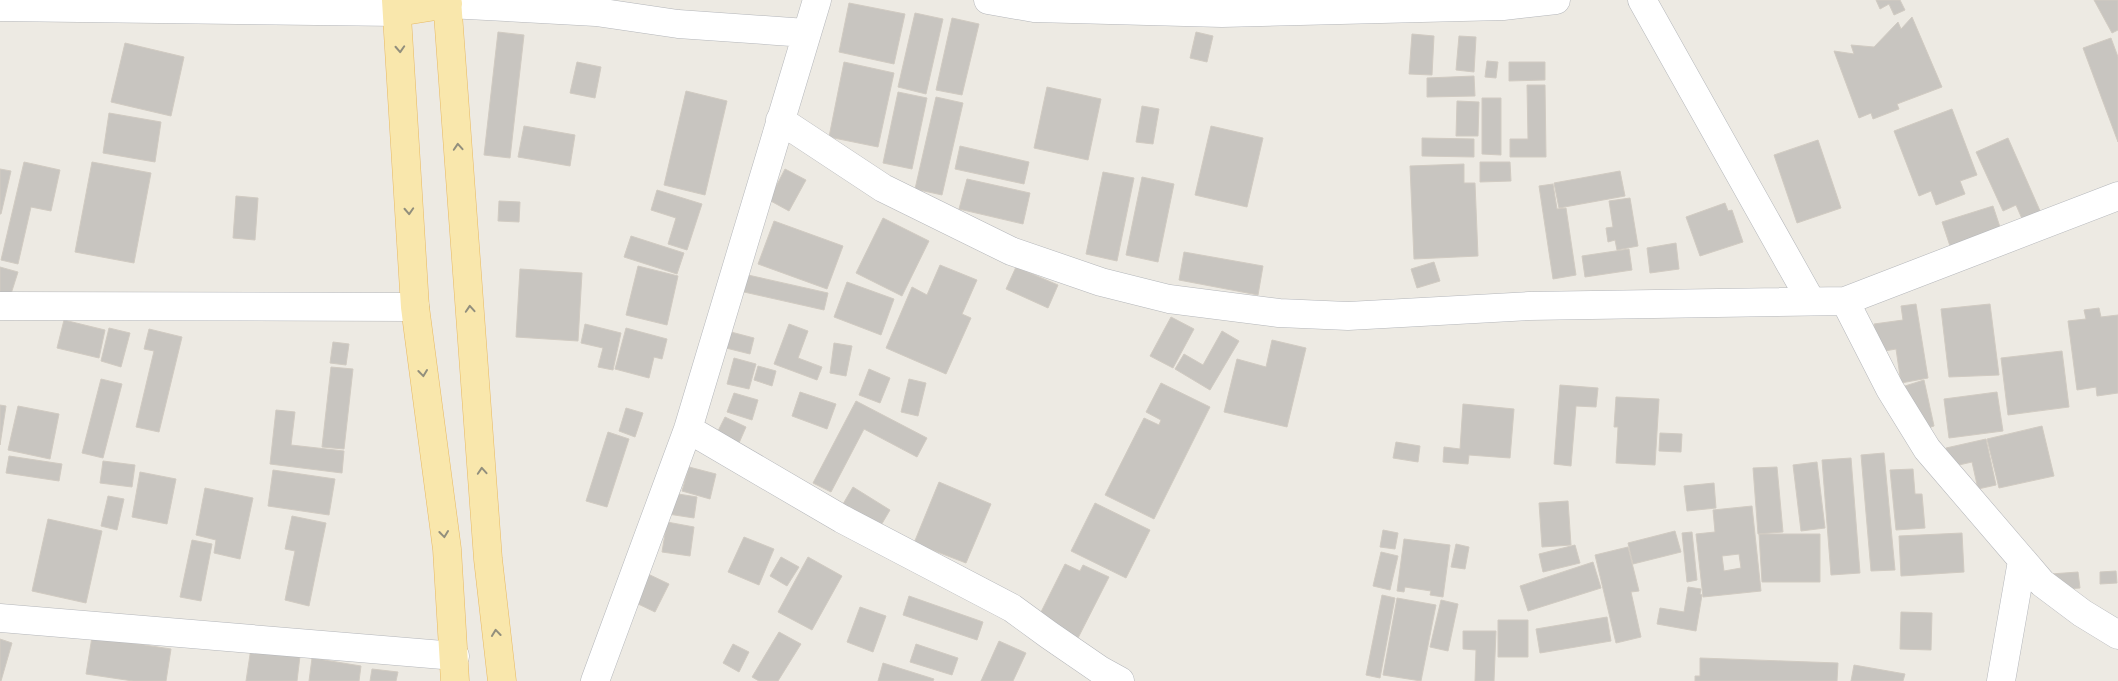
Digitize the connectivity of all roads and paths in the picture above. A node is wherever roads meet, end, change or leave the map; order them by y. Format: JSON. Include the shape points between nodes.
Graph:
{"nodes":[{"id":1,"x":817,"y":0,"type":"edge"},
{"id":2,"x":988,"y":0,"type":"edge"},
{"id":3,"x":1556,"y":0,"type":"edge"},
{"id":4,"x":1642,"y":0,"type":"edge"},
{"id":5,"x":447,"y":2,"type":"edge"},
{"id":6,"x":397,"y":6,"type":"edge"},
{"id":7,"x":0,"y":7,"type":"edge"},
{"id":8,"x":806,"y":33,"type":"junction"},
{"id":9,"x":780,"y":120,"type":"junction"},
{"id":10,"x":2118,"y":196,"type":"edge"},
{"id":11,"x":1811,"y":301,"type":"junction"},
{"id":12,"x":1845,"y":301,"type":"junction"},
{"id":13,"x":0,"y":306,"type":"edge"},
{"id":14,"x":415,"y":307,"type":"junction"},
{"id":15,"x":688,"y":429,"type":"junction"},
{"id":16,"x":2022,"y":561,"type":"junction"},
{"id":17,"x":0,"y":618,"type":"edge"},
{"id":18,"x":2118,"y":635,"type":"edge"},
{"id":19,"x":455,"y":669,"type":"edge"},
{"id":20,"x":502,"y":681,"type":"edge"},
{"id":21,"x":595,"y":681,"type":"edge"},
{"id":22,"x":1120,"y":681,"type":"edge"},
{"id":23,"x":2001,"y":681,"type":"edge"}],
"edges":[{"from":1,"to":8,"type":"street"},
{"from":2,"to":3,"type":"street","via":[[1034,8],[1222,14],[1503,6]]},
{"from":4,"to":11,"type":"street"},
{"from":5,"to":6,"type":"main road"},
{"from":5,"to":8,"type":"street","via":[[596,12],[678,24]]},
{"from":20,"to":5,"type":"main road","one_way":true,"via":[[488,559]]},
{"from":6,"to":7,"type":"street"},
{"from":6,"to":14,"type":"main road","one_way":true},
{"from":8,"to":9,"type":"street"},
{"from":9,"to":11,"type":"street","via":[[883,188],[1011,251],[1101,282],[1169,299],[1279,313],[1348,316],[1528,306]]},
{"from":9,"to":15,"type":"street"},
{"from":10,"to":12,"type":"street"},
{"from":11,"to":12,"type":"street"},
{"from":12,"to":16,"type":"street","via":[[1890,389],[1927,448]]},
{"from":13,"to":14,"type":"street"},
{"from":14,"to":19,"type":"main road","one_way":true,"via":[[446,550]]},
{"from":15,"to":21,"type":"street"},
{"from":15,"to":22,"type":"street","via":[[842,519],[1012,608]]},
{"from":16,"to":18,"type":"street","via":[[2042,583]]},
{"from":16,"to":23,"type":"street"},
{"from":17,"to":19,"type":"street"}]}
